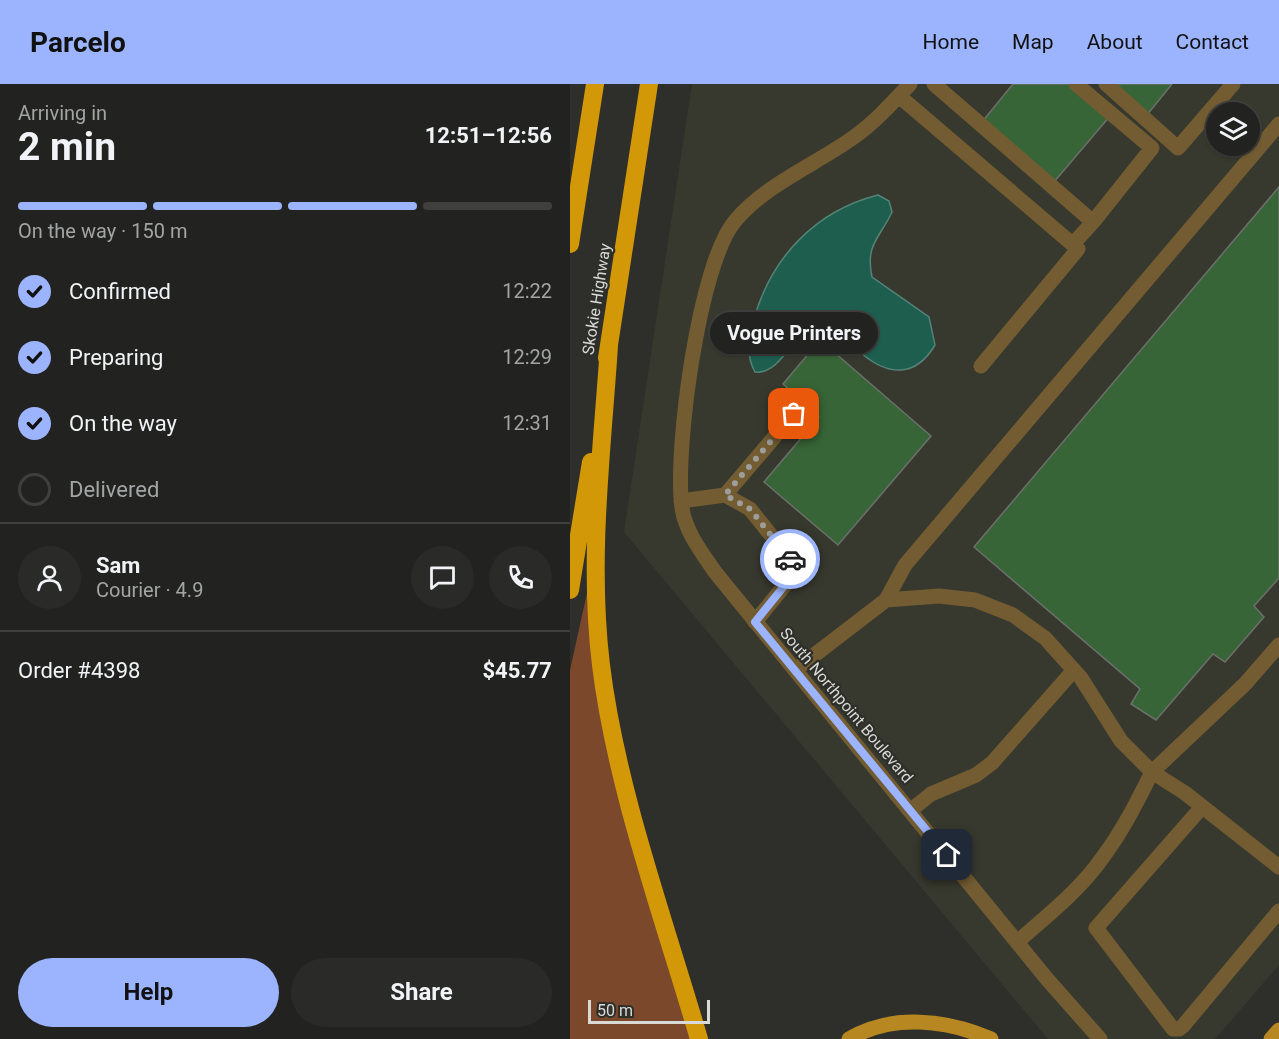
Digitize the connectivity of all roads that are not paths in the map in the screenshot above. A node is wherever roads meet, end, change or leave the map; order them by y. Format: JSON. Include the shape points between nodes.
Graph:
{"nodes":[{"id":1,"x":595,"y":84,"type":"edge"},
{"id":2,"x":649,"y":84,"type":"edge"},
{"id":3,"x":910,"y":84,"type":"edge"},
{"id":4,"x":934,"y":84,"type":"edge"},
{"id":5,"x":1076,"y":84,"type":"edge"},
{"id":6,"x":1106,"y":84,"type":"edge"},
{"id":7,"x":1233,"y":84,"type":"edge"},
{"id":8,"x":899,"y":96,"type":"junction"},
{"id":9,"x":1279,"y":124,"type":"edge"},
{"id":10,"x":1093,"y":222,"type":"junction"},
{"id":11,"x":570,"y":244,"type":"edge"},
{"id":12,"x":1073,"y":244,"type":"junction"},
{"id":13,"x":609,"y":346,"type":"junction"},
{"id":14,"x":981,"y":366,"type":"dead end"},
{"id":15,"x":794,"y":414,"type":"dead end"},
{"id":16,"x":725,"y":495,"type":"junction"},
{"id":17,"x":681,"y":501,"type":"junction"},
{"id":18,"x":570,"y":590,"type":"edge"},
{"id":19,"x":886,"y":600,"type":"junction"},
{"id":20,"x":755,"y":622,"type":"junction"},
{"id":21,"x":1279,"y":645,"type":"edge"},
{"id":22,"x":795,"y":670,"type":"junction"},
{"id":23,"x":1074,"y":670,"type":"junction"},
{"id":24,"x":1152,"y":772,"type":"junction"},
{"id":25,"x":1202,"y":807,"type":"junction"},
{"id":26,"x":911,"y":810,"type":"junction"},
{"id":27,"x":1279,"y":867,"type":"edge"},
{"id":28,"x":1279,"y":911,"type":"edge"},
{"id":29,"x":1017,"y":942,"type":"junction"},
{"id":30,"x":1279,"y":1030,"type":"edge"},
{"id":31,"x":699,"y":1039,"type":"edge"},
{"id":32,"x":849,"y":1039,"type":"edge"},
{"id":33,"x":991,"y":1039,"type":"edge"},
{"id":34,"x":1100,"y":1039,"type":"edge"},
{"id":35,"x":1271,"y":1039,"type":"edge"}],
"edges":[{"from":1,"to":11,"type":"highway","name":"Skokie Highway"},
{"from":2,"to":13,"type":"highway","name":"Skokie Highway"},
{"from":3,"to":8,"type":"street","name":"South Northpoint Boulevard"},
{"from":4,"to":10,"type":"street"},
{"from":5,"to":10,"type":"street","via":[[1152,148]]},
{"from":6,"to":7,"type":"street","via":[[1178,148]]},
{"from":8,"to":12,"type":"street"},
{"from":8,"to":17,"type":"street","name":"South Northpoint Boulevard","via":[[854,137],[754,202],[734,221],[718,245],[692,364],[679,475]]},
{"from":9,"to":19,"type":"street","via":[[905,565]]},
{"from":10,"to":12,"type":"street"},
{"from":12,"to":14,"type":"street","via":[[1078,249]]},
{"from":13,"to":18,"type":"highway","name":"Skokie Highway"},
{"from":13,"to":31,"type":"highway","via":[[595,550],[601,663],[610,728]]},
{"from":15,"to":16,"type":"street"},
{"from":16,"to":17,"type":"street"},
{"from":16,"to":20,"type":"street","via":[[750,509],[790,559],[785,585]]},
{"from":17,"to":20,"type":"street","name":"South Northpoint Boulevard","via":[[694,540]]},
{"from":19,"to":22,"type":"street"},
{"from":19,"to":23,"type":"street","via":[[939,596],[975,600],[1013,615],[1045,638]]},
{"from":20,"to":22,"type":"street","name":"South Northpoint Boulevard"},
{"from":21,"to":24,"type":"street","via":[[1245,684]]},
{"from":22,"to":26,"type":"street","name":"South Northpoint Boulevard"},
{"from":23,"to":24,"type":"street","via":[[1121,741]]},
{"from":23,"to":26,"type":"street","via":[[992,763],[976,775],[931,794]]},
{"from":24,"to":25,"type":"street"},
{"from":24,"to":29,"type":"street","via":[[1130,816],[1102,858],[1068,897]]},
{"from":25,"to":27,"type":"street"},
{"from":25,"to":28,"type":"street","via":[[1096,928],[1173,1029],[1183,1026]]},
{"from":26,"to":29,"type":"street","name":"South Northpoint Boulevard"},
{"from":29,"to":34,"type":"street","name":"South Northpoint Boulevard"},
{"from":30,"to":35,"type":"main road"},
{"from":32,"to":33,"type":"main road","via":[[883,1026],[936,1022],[969,1029]]}]}
